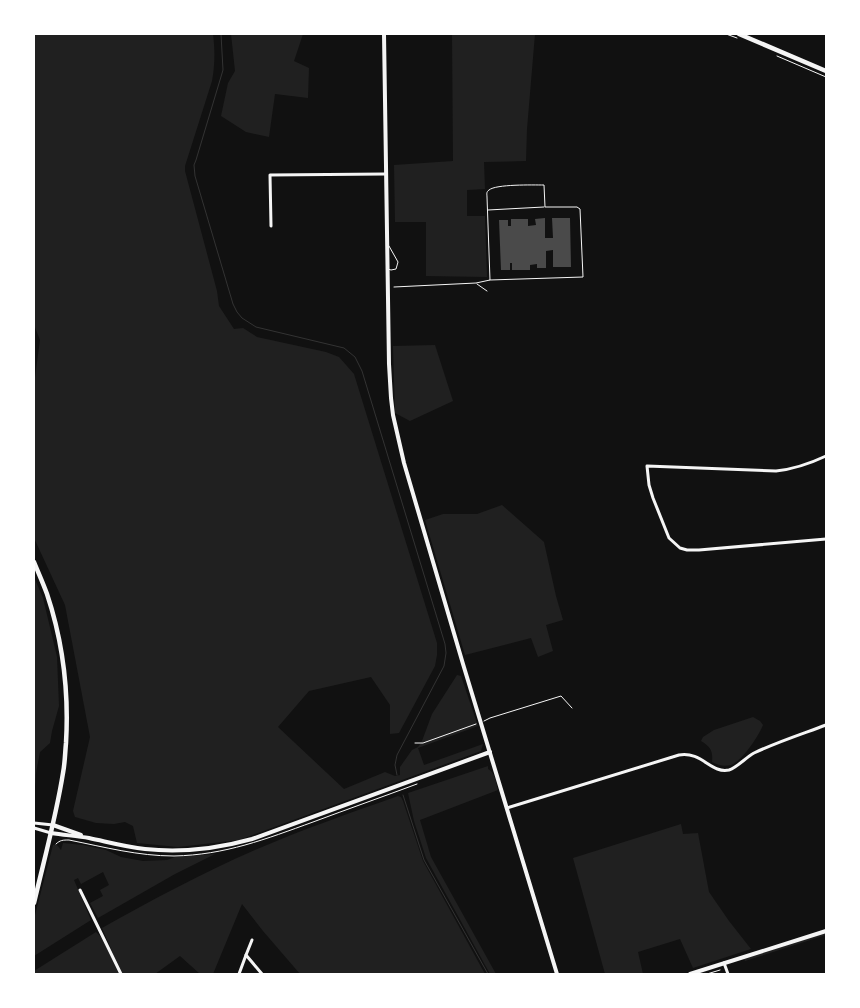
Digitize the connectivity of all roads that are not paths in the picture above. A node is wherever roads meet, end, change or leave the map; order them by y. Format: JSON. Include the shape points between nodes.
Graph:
{"nodes":[{"id":1,"x":384,"y":34,"type":"edge"},
{"id":2,"x":739,"y":34,"type":"edge"},
{"id":3,"x":826,"y":71,"type":"edge"},
{"id":4,"x":385,"y":174,"type":"junction"},
{"id":5,"x":545,"y":207,"type":"junction"},
{"id":6,"x":487,"y":210,"type":"junction"},
{"id":7,"x":271,"y":226,"type":"dead end"},
{"id":8,"x":387,"y":243,"type":"junction"},
{"id":9,"x":388,"y":269,"type":"junction"},
{"id":10,"x":490,"y":280,"type":"junction"},
{"id":11,"x":476,"y":284,"type":"junction"},
{"id":12,"x":394,"y":287,"type":"dead end"},
{"id":13,"x":487,"y":291,"type":"dead end"},
{"id":14,"x":826,"y":456,"type":"edge"},
{"id":15,"x":826,"y":539,"type":"edge"},
{"id":16,"x":34,"y":562,"type":"edge"},
{"id":17,"x":826,"y":725,"type":"edge"},
{"id":18,"x":490,"y":752,"type":"junction"},
{"id":19,"x":507,"y":808,"type":"junction"},
{"id":20,"x":34,"y":823,"type":"edge"},
{"id":21,"x":53,"y":825,"type":"junction"},
{"id":22,"x":34,"y":828,"type":"edge"},
{"id":23,"x":51,"y":833,"type":"junction"},
{"id":24,"x":88,"y":838,"type":"junction"},
{"id":25,"x":80,"y":890,"type":"dead end"},
{"id":26,"x":34,"y":903,"type":"edge"},
{"id":27,"x":826,"y":931,"type":"edge"},
{"id":28,"x":252,"y":940,"type":"dead end"},
{"id":29,"x":246,"y":955,"type":"junction"},
{"id":30,"x":725,"y":966,"type":"junction"},
{"id":31,"x":121,"y":974,"type":"edge"},
{"id":32,"x":239,"y":974,"type":"edge"},
{"id":33,"x":262,"y":974,"type":"edge"},
{"id":34,"x":557,"y":974,"type":"edge"},
{"id":35,"x":690,"y":974,"type":"edge"},
{"id":36,"x":728,"y":974,"type":"edge"}],
"edges":[{"from":1,"to":4,"type":"street"},
{"from":2,"to":3,"type":"main road"},
{"from":4,"to":7,"type":"street","via":[[270,175]]},
{"from":4,"to":8,"type":"street"},
{"from":5,"to":6,"type":"lane"},
{"from":5,"to":6,"type":"lane","via":[[544,185],[497,186],[487,192]]},
{"from":5,"to":10,"type":"lane","via":[[580,209],[583,278]]},
{"from":6,"to":10,"type":"lane"},
{"from":8,"to":9,"type":"street"},
{"from":8,"to":9,"type":"lane","via":[[398,262],[396,269]]},
{"from":9,"to":18,"type":"street","via":[[393,415]]},
{"from":10,"to":11,"type":"lane"},
{"from":11,"to":12,"type":"lane"},
{"from":11,"to":13,"type":"lane"},
{"from":14,"to":15,"type":"street","via":[[792,469],[776,471],[647,466],[652,498],[669,538],[680,548],[698,550]]},
{"from":16,"to":21,"type":"main road","via":[[57,627],[67,704],[64,772]]},
{"from":17,"to":19,"type":"street","via":[[752,754],[728,770],[720,770],[695,756],[679,755]]},
{"from":18,"to":19,"type":"street"},
{"from":18,"to":24,"type":"street","via":[[252,840],[226,846],[166,851]]},
{"from":19,"to":34,"type":"street"},
{"from":20,"to":21,"type":"street"},
{"from":21,"to":23,"type":"main road"},
{"from":21,"to":24,"type":"street"},
{"from":22,"to":23,"type":"street"},
{"from":23,"to":24,"type":"street"},
{"from":23,"to":26,"type":"main road"},
{"from":25,"to":31,"type":"street"},
{"from":27,"to":30,"type":"street"},
{"from":28,"to":29,"type":"street"},
{"from":29,"to":32,"type":"street"},
{"from":29,"to":33,"type":"street"},
{"from":30,"to":35,"type":"street"},
{"from":30,"to":36,"type":"street"}]}
